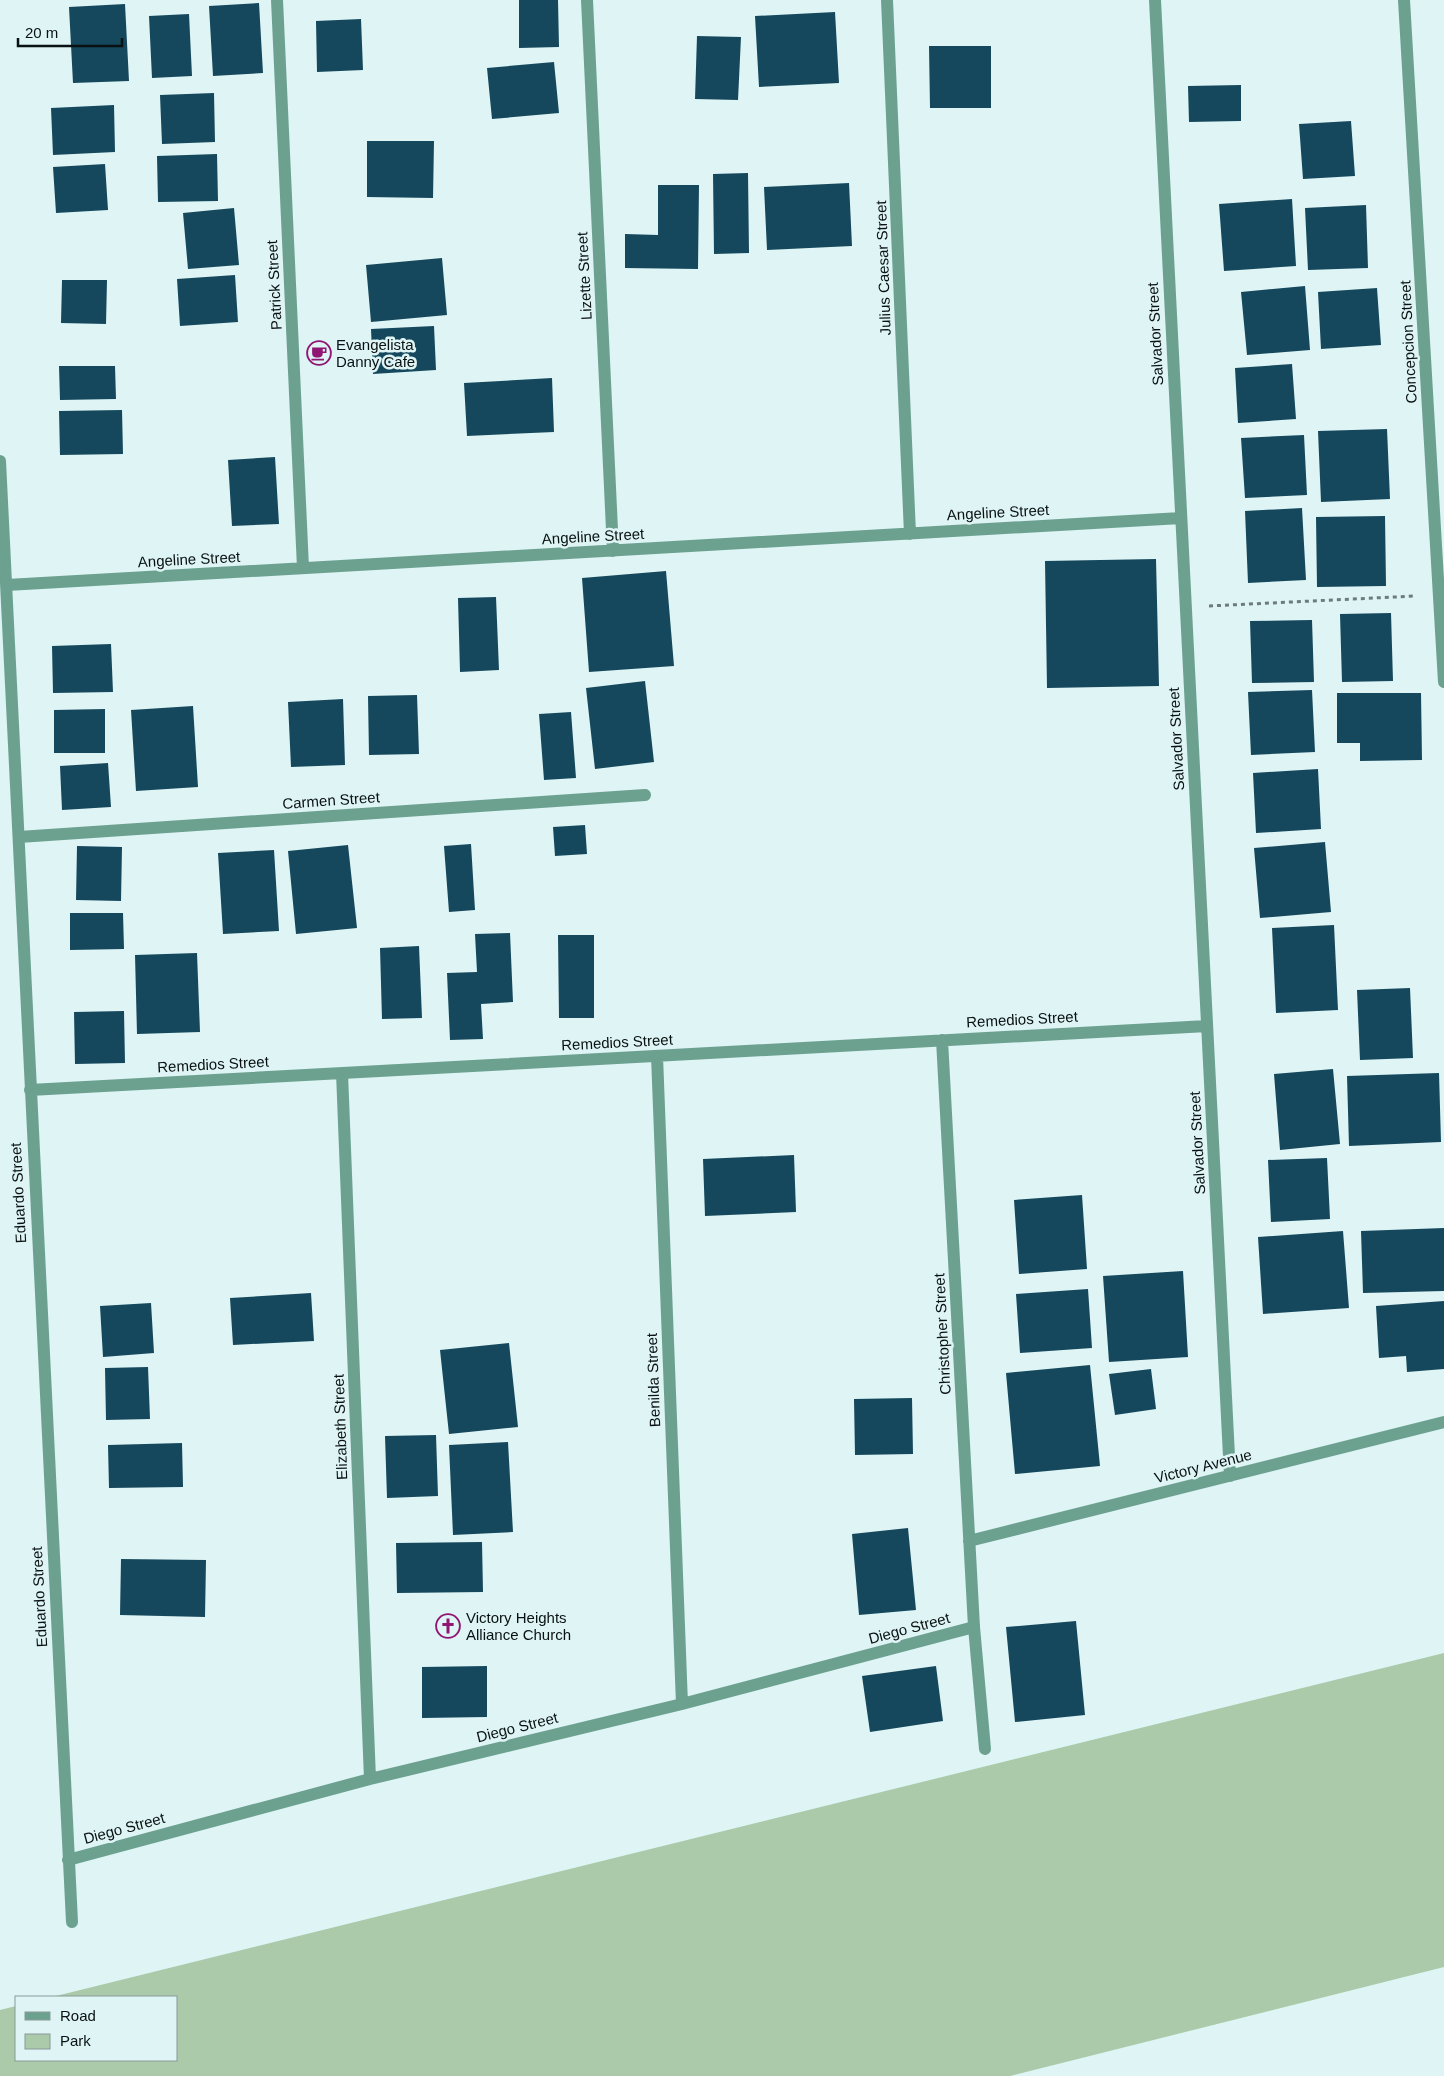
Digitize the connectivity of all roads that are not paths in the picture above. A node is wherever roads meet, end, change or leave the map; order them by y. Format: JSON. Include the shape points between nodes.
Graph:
{"nodes":[{"id":1,"x":277,"y":0,"type":"edge"},
{"id":2,"x":587,"y":0,"type":"edge"},
{"id":3,"x":887,"y":0,"type":"edge"},
{"id":4,"x":1155,"y":0,"type":"edge"},
{"id":5,"x":1404,"y":0,"type":"edge"},
{"id":6,"x":0,"y":461,"type":"edge"},
{"id":7,"x":1181,"y":518,"type":"junction"},
{"id":8,"x":910,"y":534,"type":"junction"},
{"id":9,"x":613,"y":551,"type":"junction"},
{"id":10,"x":303,"y":568,"type":"junction"},
{"id":11,"x":7,"y":586,"type":"junction"},
{"id":12,"x":1444,"y":682,"type":"edge"},
{"id":13,"x":645,"y":795,"type":"dead end"},
{"id":14,"x":19,"y":837,"type":"junction"},
{"id":15,"x":1207,"y":1026,"type":"junction"},
{"id":16,"x":942,"y":1040,"type":"junction"},
{"id":17,"x":657,"y":1056,"type":"junction"},
{"id":18,"x":342,"y":1073,"type":"junction"},
{"id":19,"x":30,"y":1090,"type":"junction"},
{"id":20,"x":1444,"y":1422,"type":"edge"},
{"id":21,"x":1230,"y":1476,"type":"junction"},
{"id":22,"x":969,"y":1540,"type":"junction"},
{"id":23,"x":974,"y":1627,"type":"junction"},
{"id":24,"x":682,"y":1704,"type":"junction"},
{"id":25,"x":985,"y":1749,"type":"dead end"},
{"id":26,"x":370,"y":1780,"type":"junction"},
{"id":27,"x":68,"y":1860,"type":"junction"},
{"id":28,"x":72,"y":1922,"type":"dead end"}],
"edges":[{"from":1,"to":10,"type":"street","name":"Patrick Street"},
{"from":2,"to":9,"type":"street","name":"Lizette Street"},
{"from":3,"to":8,"type":"street","name":"Julius Caesar Street"},
{"from":4,"to":7,"type":"street","name":"Salvador Street"},
{"from":5,"to":12,"type":"street","name":"Concepcion Street"},
{"from":6,"to":11,"type":"street","name":"Eduardo Street"},
{"from":7,"to":8,"type":"street","name":"Angeline Street"},
{"from":7,"to":15,"type":"street","name":"Salvador Street"},
{"from":8,"to":9,"type":"street","name":"Angeline Street"},
{"from":9,"to":10,"type":"street","name":"Angeline Street"},
{"from":10,"to":11,"type":"street","name":"Angeline Street"},
{"from":11,"to":14,"type":"street","name":"Eduardo Street"},
{"from":13,"to":14,"type":"street","name":"Carmen Street"},
{"from":14,"to":19,"type":"street","name":"Eduardo Street"},
{"from":15,"to":16,"type":"street","name":"Remedios Street"},
{"from":15,"to":21,"type":"street","name":"Salvador Street"},
{"from":16,"to":17,"type":"street","name":"Remedios Street"},
{"from":16,"to":22,"type":"street","name":"Christopher Street"},
{"from":17,"to":18,"type":"street","name":"Remedios Street"},
{"from":17,"to":24,"type":"street","name":"Benilda Street"},
{"from":18,"to":19,"type":"street","name":"Remedios Street"},
{"from":18,"to":26,"type":"street","name":"Elizabeth Street"},
{"from":19,"to":27,"type":"street","name":"Eduardo Street"},
{"from":20,"to":21,"type":"street","name":"Victory Avenue"},
{"from":21,"to":22,"type":"street","name":"Victory Avenue"},
{"from":22,"to":23,"type":"street","name":"Christopher Street"},
{"from":23,"to":24,"type":"street","name":"Diego Street"},
{"from":23,"to":25,"type":"street","name":"Christopher Street"},
{"from":24,"to":26,"type":"street","name":"Diego Street"},
{"from":26,"to":27,"type":"street","name":"Diego Street"},
{"from":27,"to":28,"type":"street","name":"Eduardo Street"}]}
